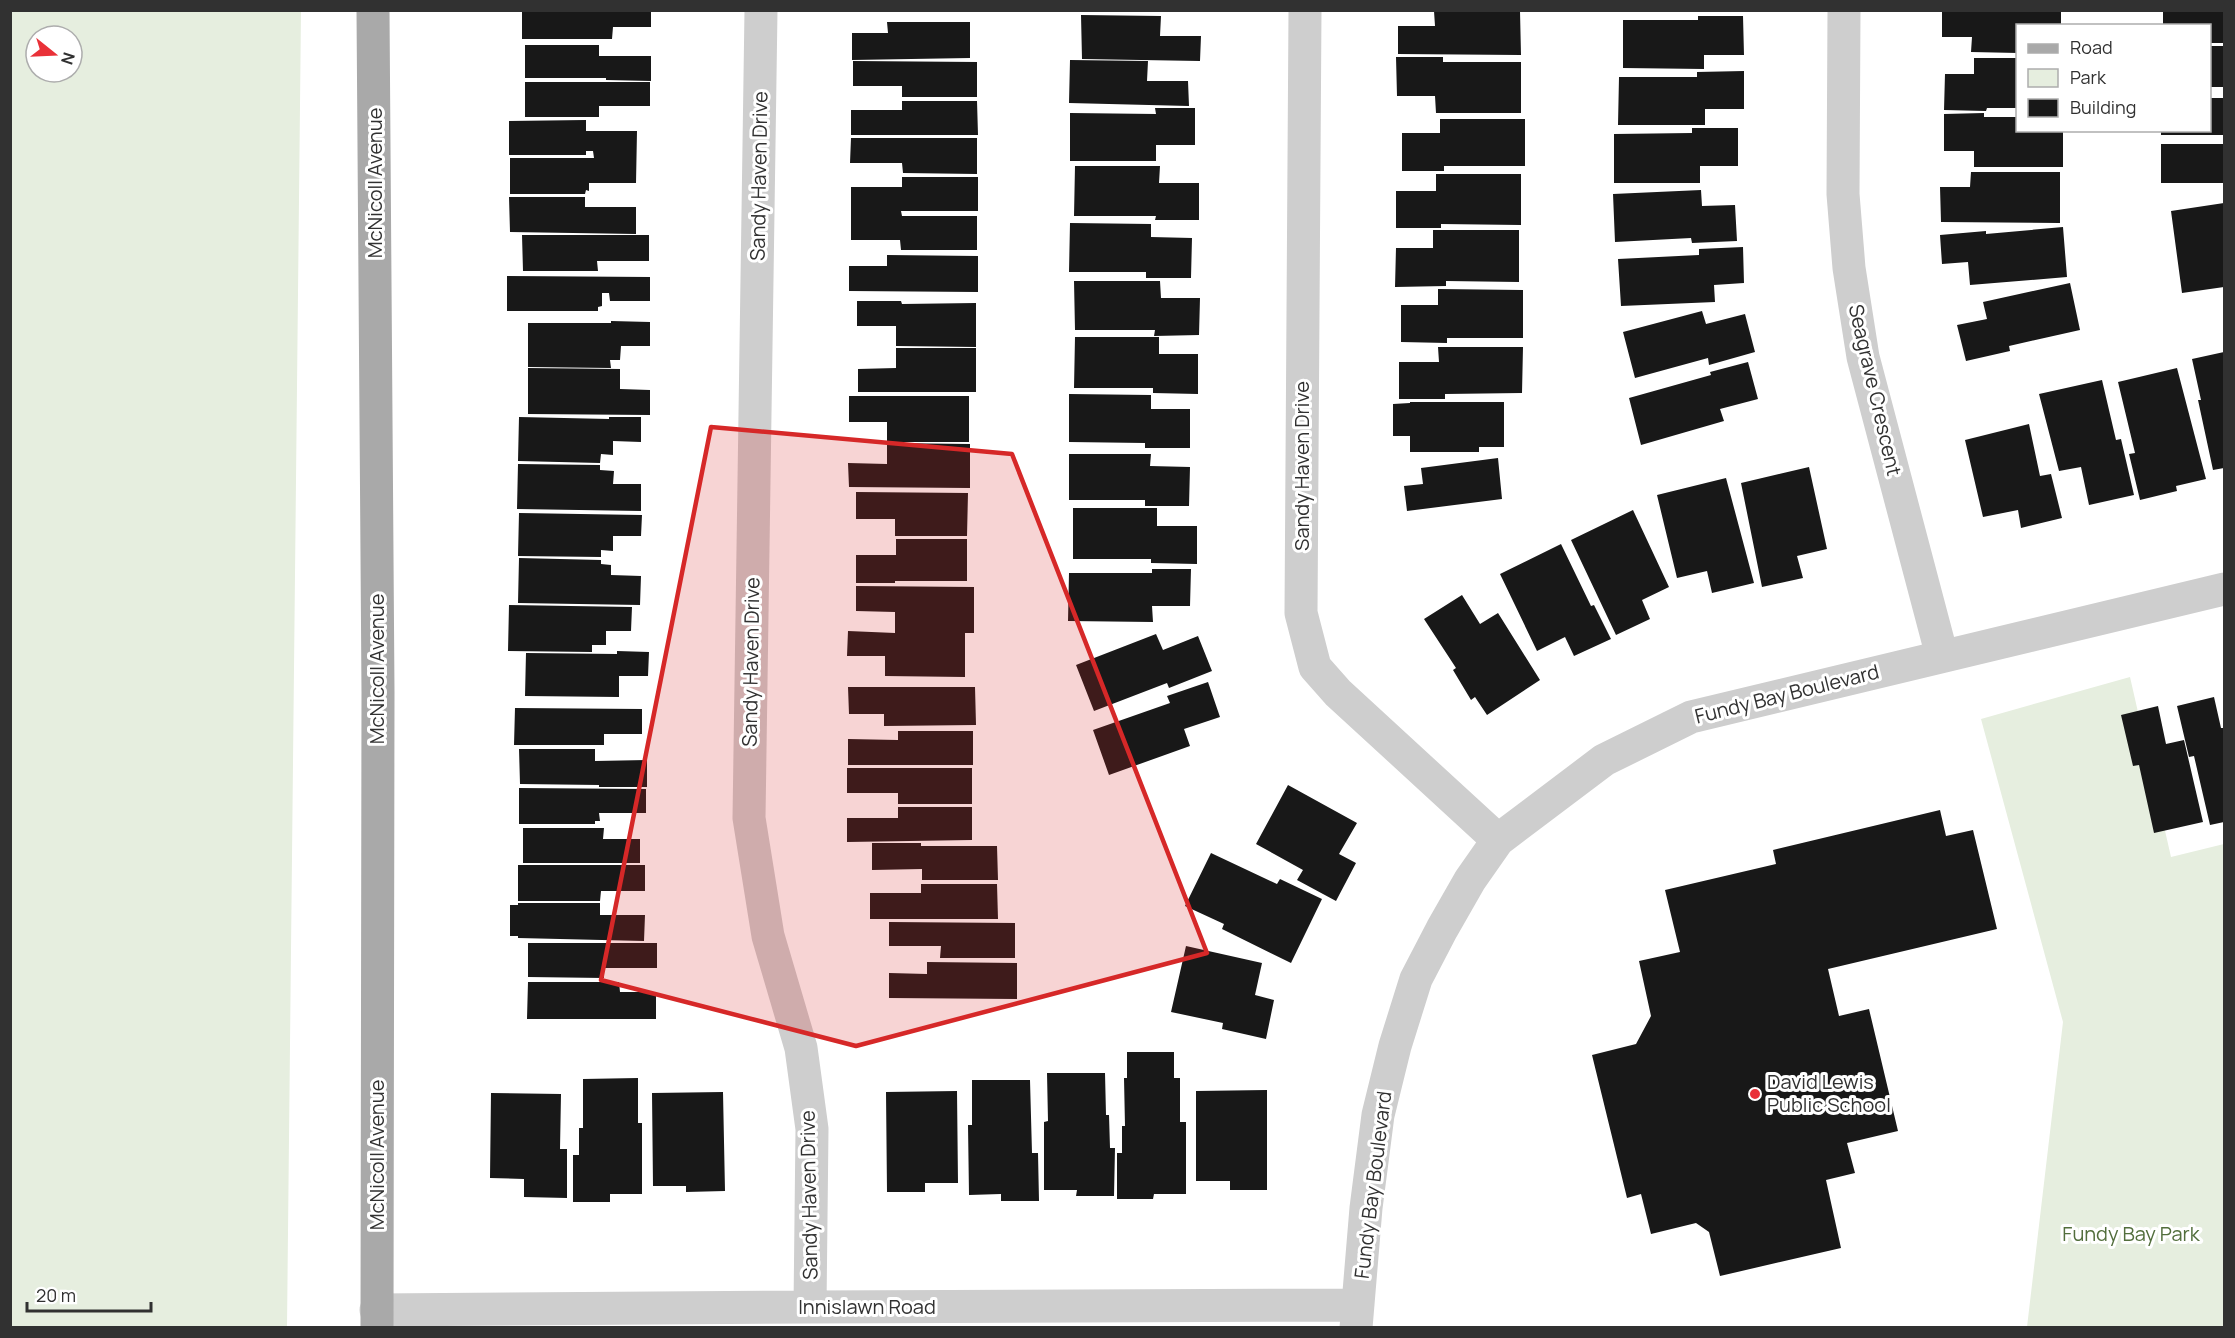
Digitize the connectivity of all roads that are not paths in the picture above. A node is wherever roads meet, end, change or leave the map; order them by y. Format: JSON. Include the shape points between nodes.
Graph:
{"nodes":[{"id":1,"x":374,"y":10,"type":"edge"},
{"id":2,"x":760,"y":10,"type":"edge"},
{"id":3,"x":1305,"y":10,"type":"edge"},
{"id":4,"x":1844,"y":10,"type":"edge"},
{"id":5,"x":2224,"y":589,"type":"edge"},
{"id":6,"x":1942,"y":656,"type":"junction"},
{"id":7,"x":1498,"y":840,"type":"junction"},
{"id":8,"x":810,"y":1307,"type":"junction"},
{"id":9,"x":1357,"y":1316,"type":"edge"},
{"id":10,"x":376,"y":1319,"type":"edge"}],
"edges":[{"from":1,"to":10,"type":"main road","name":"McNicoll Avenue"},
{"from":2,"to":8,"type":"street","name":"Sandy Haven Drive","via":[[749,818],[768,936],[801,1048],[812,1129]]},
{"from":3,"to":7,"type":"street","name":"Sandy Haven Drive","via":[[1301,613],[1315,667],[1338,693]]},
{"from":4,"to":6,"type":"street","name":"Seagrave Crescent","via":[[1843,194],[1849,268],[1863,357]]},
{"from":5,"to":6,"type":"street","name":"Fundy Bay Boulevard"},
{"from":6,"to":7,"type":"street","name":"Fundy Bay Boulevard","via":[[1691,717],[1604,760]]},
{"from":7,"to":9,"type":"street","name":"Fundy Bay Boulevard","via":[[1470,880],[1416,979],[1395,1046],[1378,1115]]},
{"from":8,"to":9,"type":"street","name":"Innislawn Road"},
{"from":8,"to":10,"type":"street","name":"Innislawn Road"}]}
